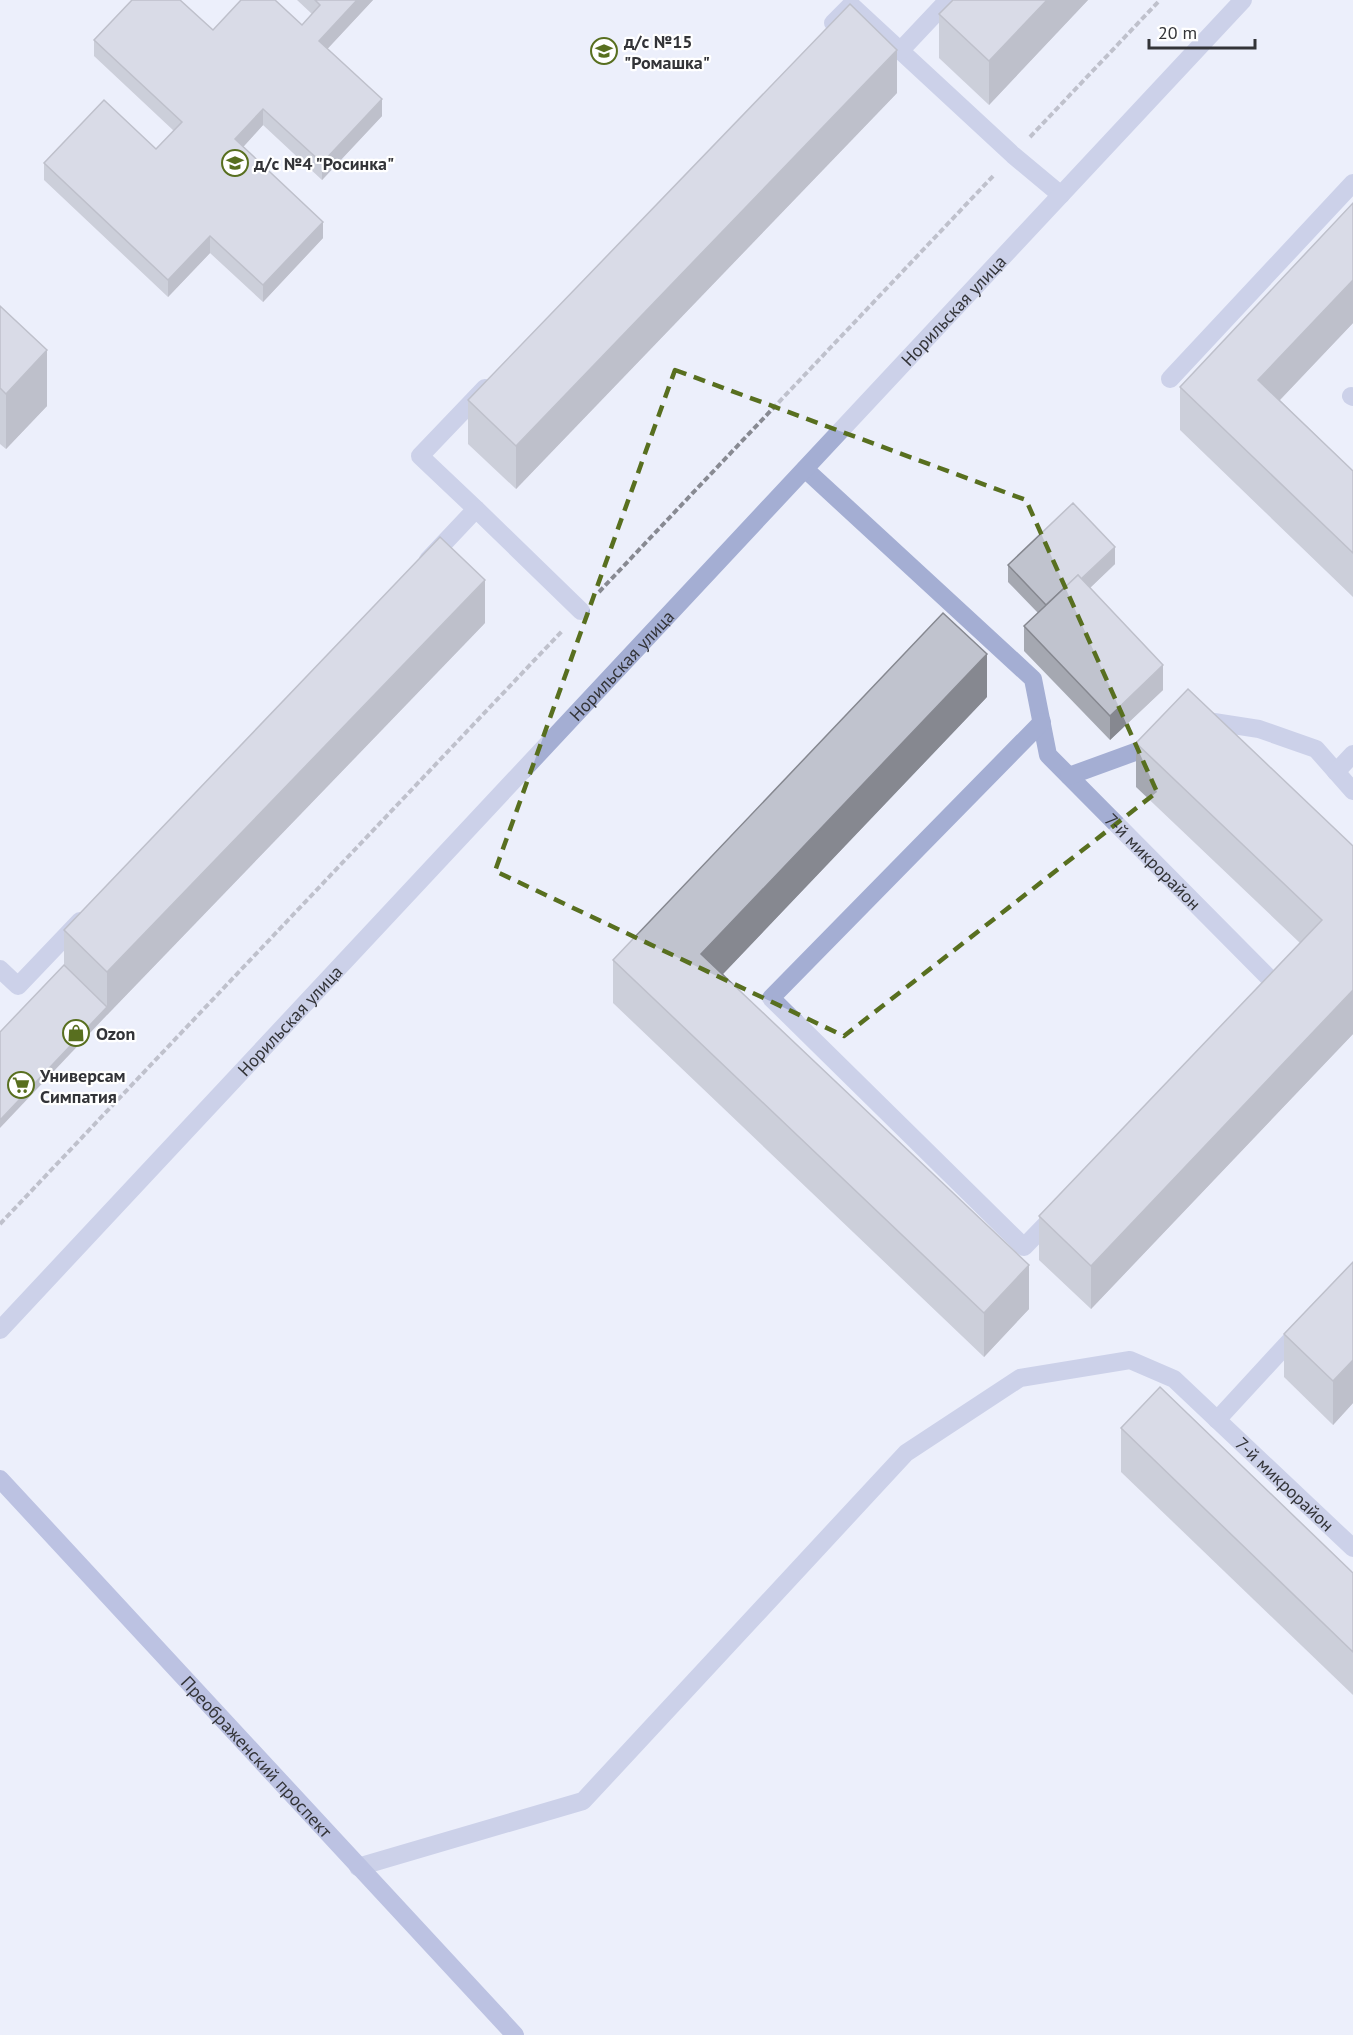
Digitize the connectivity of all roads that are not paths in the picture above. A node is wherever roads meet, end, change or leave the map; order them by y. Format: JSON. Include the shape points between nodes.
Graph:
{"nodes":[{"id":1,"x":948,"y":0,"type":"edge"},
{"id":2,"x":1243,"y":0,"type":"edge"},
{"id":3,"x":848,"y":2,"type":"edge"},
{"id":4,"x":818,"y":39,"type":"edge"},
{"id":5,"x":900,"y":51,"type":"junction"},
{"id":6,"x":1353,"y":183,"type":"edge"},
{"id":7,"x":1061,"y":195,"type":"junction"},
{"id":8,"x":1170,"y":379,"type":"dead end"},
{"id":9,"x":493,"y":380,"type":"edge"},
{"id":10,"x":805,"y":469,"type":"junction"},
{"id":11,"x":476,"y":509,"type":"junction"},
{"id":12,"x":419,"y":569,"type":"edge"},
{"id":13,"x":581,"y":611,"type":"dead end"},
{"id":14,"x":1042,"y":722,"type":"junction"},
{"id":15,"x":1186,"y":724,"type":"edge"},
{"id":16,"x":1170,"y":735,"type":"edge"},
{"id":17,"x":1353,"y":754,"type":"edge"},
{"id":18,"x":1336,"y":772,"type":"junction"},
{"id":19,"x":1069,"y":776,"type":"junction"},
{"id":20,"x":1353,"y":791,"type":"edge"},
{"id":21,"x":92,"y":910,"type":"edge"},
{"id":22,"x":0,"y":969,"type":"edge"},
{"id":23,"x":1250,"y":1008,"type":"edge"},
{"id":24,"x":1065,"y":1205,"type":"edge"},
{"id":25,"x":1313,"y":1316,"type":"edge"},
{"id":26,"x":0,"y":1330,"type":"edge"},
{"id":27,"x":1218,"y":1420,"type":"junction"},
{"id":28,"x":0,"y":1479,"type":"edge"},
{"id":29,"x":1353,"y":1548,"type":"edge"},
{"id":30,"x":358,"y":1867,"type":"junction"},
{"id":31,"x":515,"y":2035,"type":"edge"}],
"edges":[{"from":1,"to":5,"type":"street"},
{"from":2,"to":7,"type":"street","name":"Норильская улица"},
{"from":3,"to":4,"type":"street"},
{"from":3,"to":5,"type":"street"},
{"from":5,"to":7,"type":"street"},
{"from":6,"to":8,"type":"street"},
{"from":7,"to":10,"type":"street","name":"Норильская улица"},
{"from":9,"to":11,"type":"street","via":[[420,456]]},
{"from":10,"to":14,"type":"street","name":"7-й микрорайон","via":[[1033,679]]},
{"from":10,"to":26,"type":"street","name":"Норильская улица"},
{"from":11,"to":12,"type":"street"},
{"from":11,"to":13,"type":"street"},
{"from":14,"to":19,"type":"street","name":"7-й микрорайон","via":[[1048,755]]},
{"from":14,"to":24,"type":"street","via":[[771,998],[1024,1247]]},
{"from":15,"to":18,"type":"street","via":[[1194,719],[1259,729],[1316,749]]},
{"from":16,"to":19,"type":"street","via":[[1154,746]]},
{"from":17,"to":18,"type":"street"},
{"from":18,"to":20,"type":"street"},
{"from":19,"to":23,"type":"street","name":"7-й микрорайон","via":[[1274,983]]},
{"from":21,"to":22,"type":"street","via":[[18,986]]},
{"from":25,"to":27,"type":"street"},
{"from":27,"to":29,"type":"street","name":"7-й микрорайон"},
{"from":27,"to":30,"type":"street","name":"7-й микрорайон","via":[[1174,1379],[1130,1360],[1020,1378],[906,1453],[583,1801]]},
{"from":28,"to":30,"type":"street","name":"Преображенский проспект"},
{"from":30,"to":31,"type":"street","name":"Преображенский проспект"}]}
